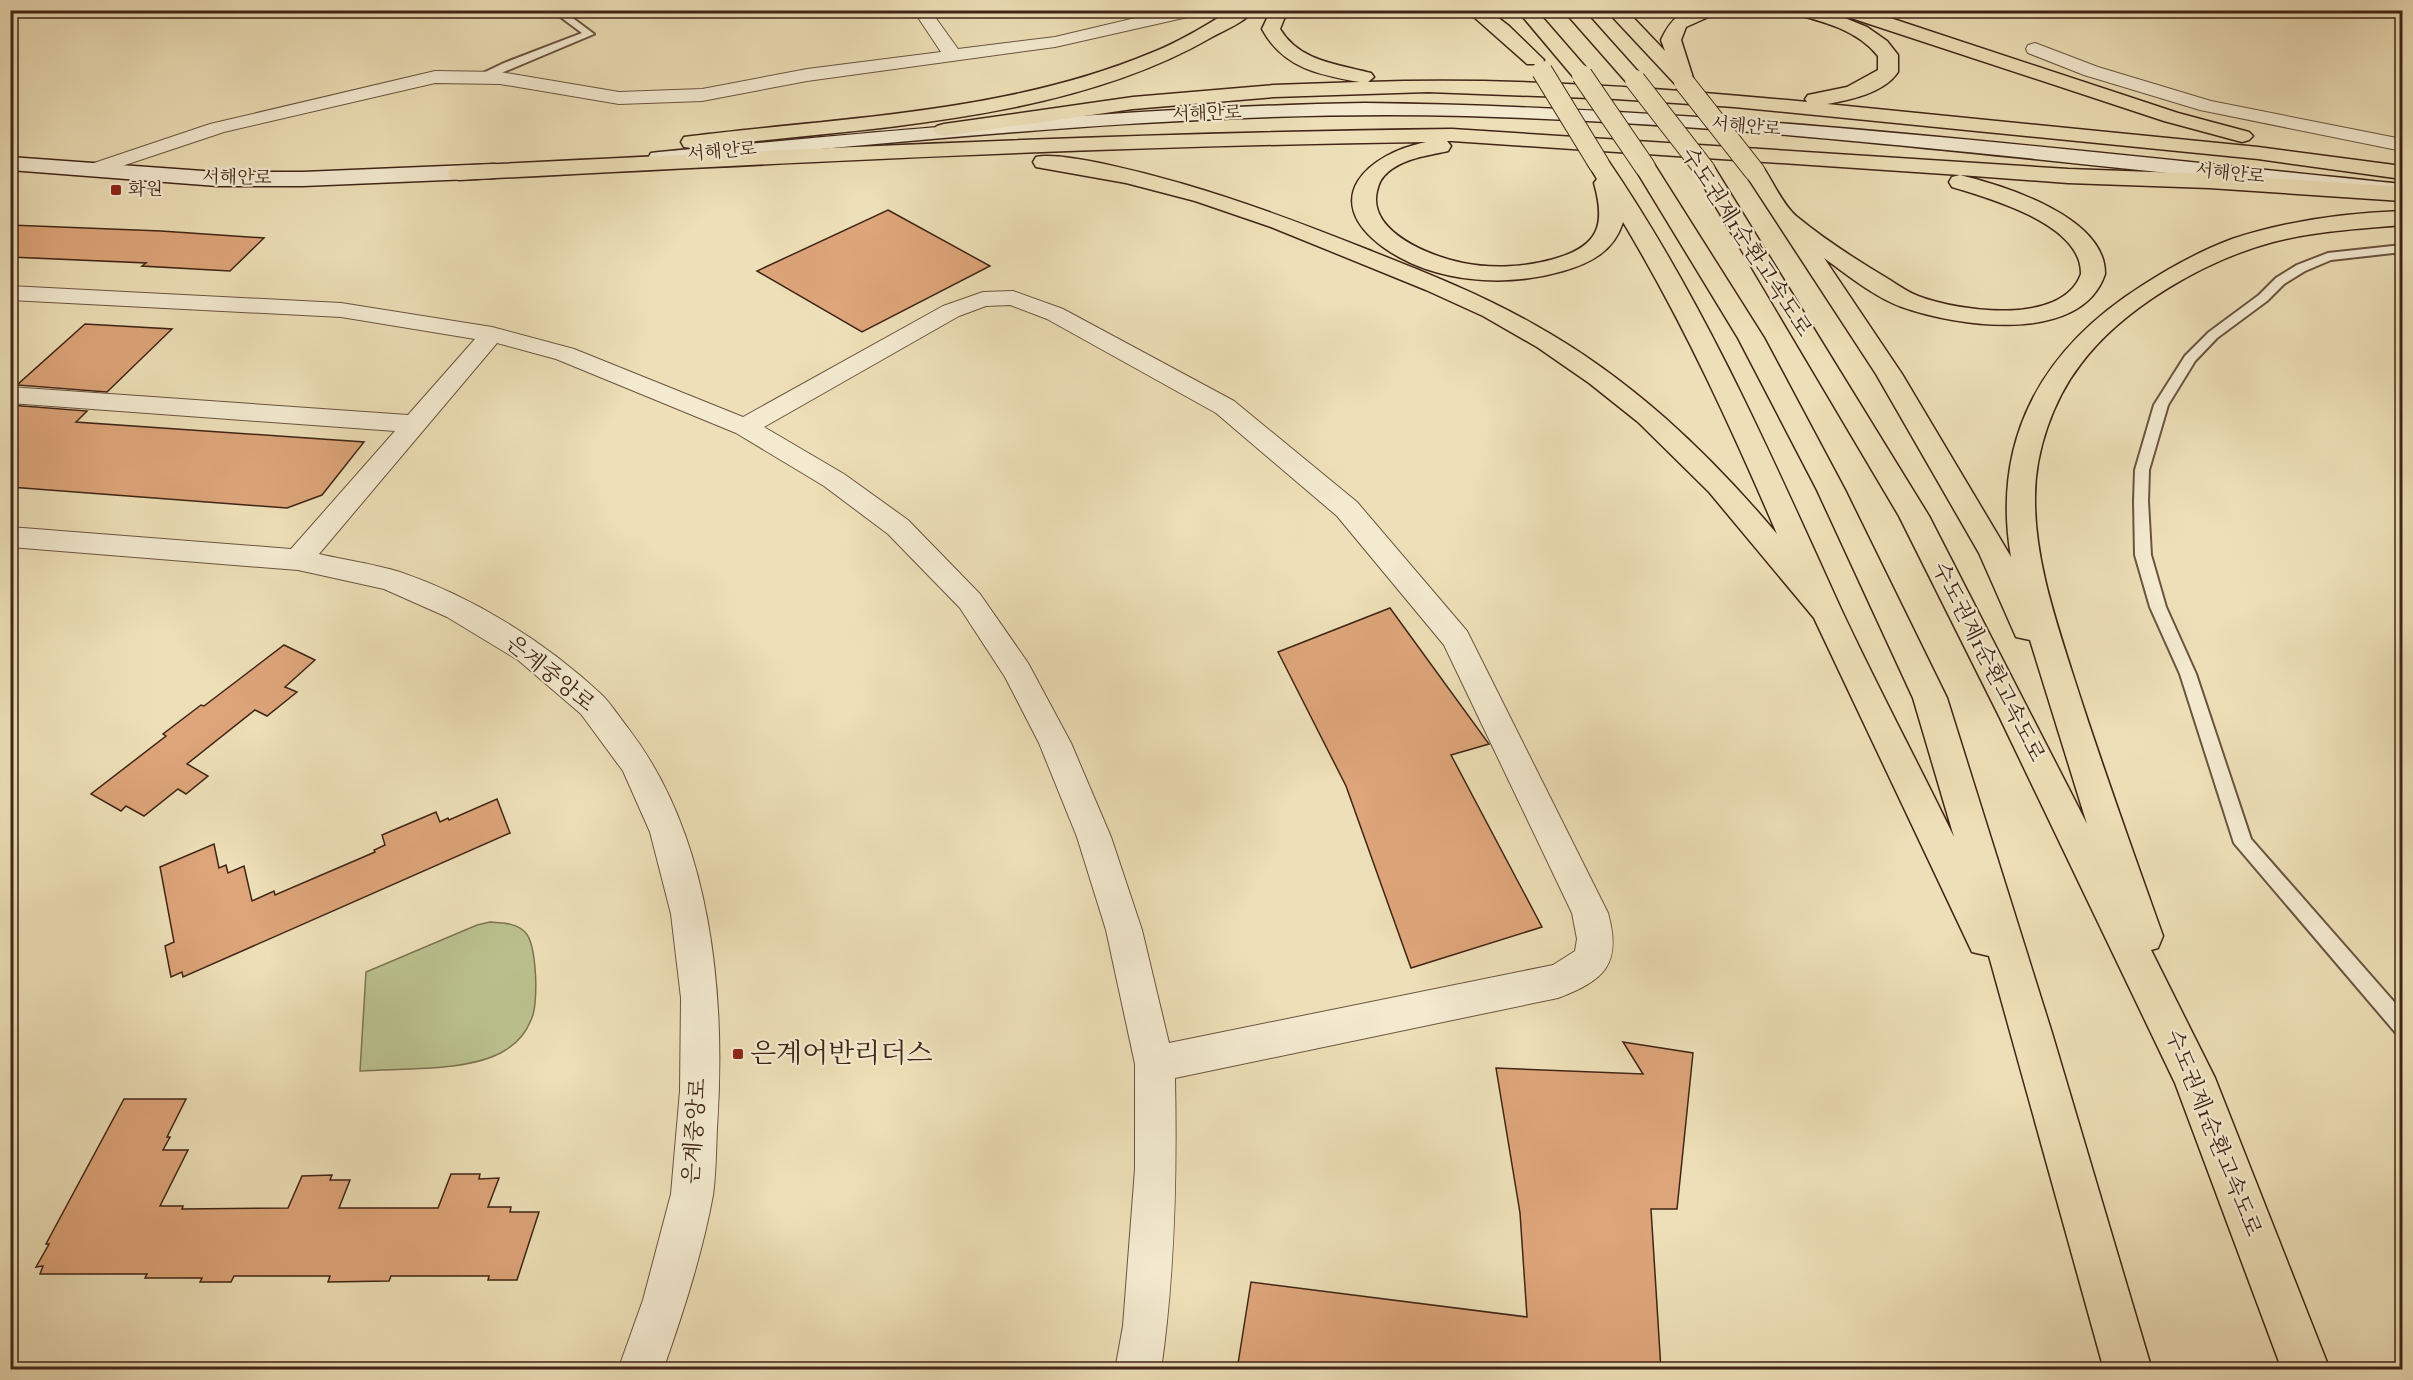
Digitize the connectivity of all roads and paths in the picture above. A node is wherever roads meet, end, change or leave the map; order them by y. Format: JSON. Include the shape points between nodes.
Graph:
{"nodes":[{"id":1,"x":555,"y":10,"type":"edge"},
{"id":2,"x":921,"y":10,"type":"edge"},
{"id":3,"x":1195,"y":10,"type":"edge"},
{"id":4,"x":1245,"y":10,"type":"edge"},
{"id":5,"x":1282,"y":10,"type":"edge"},
{"id":6,"x":1475,"y":10,"type":"edge"},
{"id":7,"x":1498,"y":10,"type":"edge"},
{"id":8,"x":1526,"y":10,"type":"edge"},
{"id":9,"x":1572,"y":10,"type":"edge"},
{"id":10,"x":1615,"y":10,"type":"edge"},
{"id":11,"x":1708,"y":10,"type":"edge"},
{"id":12,"x":1801,"y":10,"type":"edge"},
{"id":13,"x":1846,"y":10,"type":"edge"},
{"id":14,"x":2035,"y":49,"type":"dead end"},
{"id":15,"x":953,"y":55,"type":"junction"},
{"id":16,"x":1538,"y":66,"type":"junction"},
{"id":17,"x":483,"y":76,"type":"junction"},
{"id":18,"x":1684,"y":82,"type":"junction"},
{"id":19,"x":1428,"y":86,"type":"junction"},
{"id":20,"x":1734,"y":101,"type":"junction"},
{"id":21,"x":944,"y":130,"type":"junction"},
{"id":22,"x":1536,"y":139,"type":"junction"},
{"id":23,"x":2403,"y":145,"type":"edge"},
{"id":24,"x":842,"y":153,"type":"junction"},
{"id":25,"x":1798,"y":159,"type":"junction"},
{"id":26,"x":10,"y":163,"type":"edge"},
{"id":27,"x":1599,"y":164,"type":"junction"},
{"id":28,"x":95,"y":169,"type":"junction"},
{"id":29,"x":2403,"y":171,"type":"edge"},
{"id":30,"x":459,"y":173,"type":"junction"},
{"id":31,"x":2403,"y":193,"type":"edge"},
{"id":32,"x":2403,"y":218,"type":"edge"},
{"id":33,"x":1789,"y":222,"type":"junction"},
{"id":34,"x":2403,"y":249,"type":"edge"},
{"id":35,"x":10,"y":293,"type":"edge"},
{"id":36,"x":492,"y":334,"type":"junction"},
{"id":37,"x":10,"y":395,"type":"edge"},
{"id":38,"x":417,"y":424,"type":"junction"},
{"id":39,"x":745,"y":427,"type":"junction"},
{"id":40,"x":10,"y":537,"type":"edge"},
{"id":41,"x":298,"y":560,"type":"junction"},
{"id":42,"x":1827,"y":612,"type":"junction"},
{"id":43,"x":2078,"y":749,"type":"junction"},
{"id":44,"x":2403,"y":1025,"type":"edge"},
{"id":45,"x":2032,"y":1033,"type":"junction"},
{"id":46,"x":1155,"y":1064,"type":"junction"},
{"id":47,"x":2194,"y":1078,"type":"junction"},
{"id":48,"x":640,"y":1370,"type":"edge"},
{"id":49,"x":1137,"y":1370,"type":"edge"},
{"id":50,"x":2128,"y":1370,"type":"edge"},
{"id":51,"x":2306,"y":1370,"type":"edge"}],
"edges":[{"from":1,"to":17,"type":"lane","via":[[589,34]]},
{"from":2,"to":15,"type":"street"},
{"from":3,"to":15,"type":"street","via":[[1055,42]]},
{"from":4,"to":30,"type":"highway","via":[[1159,57],[1070,87],[1018,99]]},
{"from":5,"to":19,"type":"highway","via":[[1271,29],[1288,52],[1333,71]]},
{"from":6,"to":16,"type":"highway"},
{"from":7,"to":16,"type":"highway"},
{"from":8,"to":45,"type":"highway","name":"수도권제1순환고속도로","bridge":true,"via":[[1582,75],[1645,167],[1751,338],[1832,490],[1930,698]]},
{"from":9,"to":47,"type":"highway","name":"수도권제1순환고속도로","bridge":true,"via":[[1635,80],[1705,170],[1914,516]]},
{"from":10,"to":18,"type":"highway"},
{"from":11,"to":18,"type":"highway","via":[[1678,24],[1671,40]]},
{"from":12,"to":20,"type":"highway","via":[[1870,36],[1888,55],[1888,72],[1876,83],[1821,98]]},
{"from":13,"to":29,"type":"highway","via":[[2171,117]]},
{"from":14,"to":23,"type":"street","via":[[2091,71],[2208,106]]},
{"from":15,"to":17,"type":"street","via":[[664,98],[602,96]]},
{"from":16,"to":27,"type":"highway","bridge":true},
{"from":17,"to":28,"type":"street","via":[[435,78],[331,100],[217,128]]},
{"from":18,"to":33,"type":"highway","bridge":true},
{"from":19,"to":20,"type":"highway"},
{"from":19,"to":21,"type":"highway","via":[[1274,91],[1133,103]]},
{"from":20,"to":29,"type":"highway"},
{"from":21,"to":30,"type":"main road","name":"서해안로"},
{"from":21,"to":31,"type":"main road","name":"서해안로","via":[[1208,113],[1462,110],[1650,119],[1832,134]]},
{"from":22,"to":24,"type":"highway","via":[[1452,135],[1309,137]]},
{"from":22,"to":25,"type":"highway"},
{"from":22,"to":27,"type":"highway","via":[[1426,147],[1406,155],[1385,165],[1369,179],[1363,195],[1364,212],[1395,245],[1423,258],[1465,271],[1535,271],[1587,254],[1605,238],[1612,222]]},
{"from":24,"to":30,"type":"highway"},
{"from":24,"to":42,"type":"highway","via":[[996,156],[1130,176],[1211,197],[1298,228],[1510,320],[1590,371],[1703,466]]},
{"from":25,"to":31,"type":"highway"},
{"from":25,"to":33,"type":"highway","via":[[1918,174],[2001,194],[2066,228],[2089,252],[2094,272],[2085,291],[2066,306],[2031,316],[1975,316],[1906,301]]},
{"from":26,"to":28,"type":"main road","name":"서해안로"},
{"from":27,"to":42,"type":"highway","via":[[1670,280],[1728,394]]},
{"from":28,"to":30,"type":"main road","name":"서해안로","via":[[217,179]]},
{"from":32,"to":43,"type":"highway","via":[[2284,231],[2219,252],[2177,273],[2111,317],[2064,369],[2032,436],[2022,474],[2021,523],[2034,597]]},
{"from":33,"to":43,"type":"highway","via":[[1889,374],[1994,553]]},
{"from":34,"to":44,"type":"lane","via":[[2328,257],[2301,268],[2214,335],[2190,359],[2161,405],[2142,470],[2141,501],[2144,555],[2158,607],[2188,674],[2243,843]]},
{"from":35,"to":36,"type":"street","via":[[341,310]]},
{"from":36,"to":38,"type":"street"},
{"from":36,"to":39,"type":"street","via":[[565,354]]},
{"from":37,"to":38,"type":"street"},
{"from":38,"to":41,"type":"street"},
{"from":39,"to":46,"type":"street","via":[[834,480],[898,527],[970,601],[1017,671],[1055,743],[1094,837],[1124,930]]},
{"from":39,"to":46,"type":"street","via":[[951,311],[983,299],[1013,298],[1055,314],[1225,406],[1347,509],[1456,639],[1590,913],[1597,936],[1594,956],[1583,969],[1558,981]]},
{"from":40,"to":41,"type":"street","name":"은계중앙로"},
{"from":41,"to":48,"type":"street","name":"은계중앙로","via":[[391,580],[458,609],[529,652],[592,705],[637,764],[667,832],[689,914],[700,998],[700,1090],[692,1194],[665,1300]]},
{"from":42,"to":45,"type":"highway"},
{"from":43,"to":47,"type":"highway"},
{"from":45,"to":50,"type":"highway","name":"수도권제1순환고속도로"},
{"from":46,"to":49,"type":"street","via":[[1156,1169],[1145,1326]]},
{"from":47,"to":51,"type":"highway","name":"수도권제1순환고속도로"}]}
